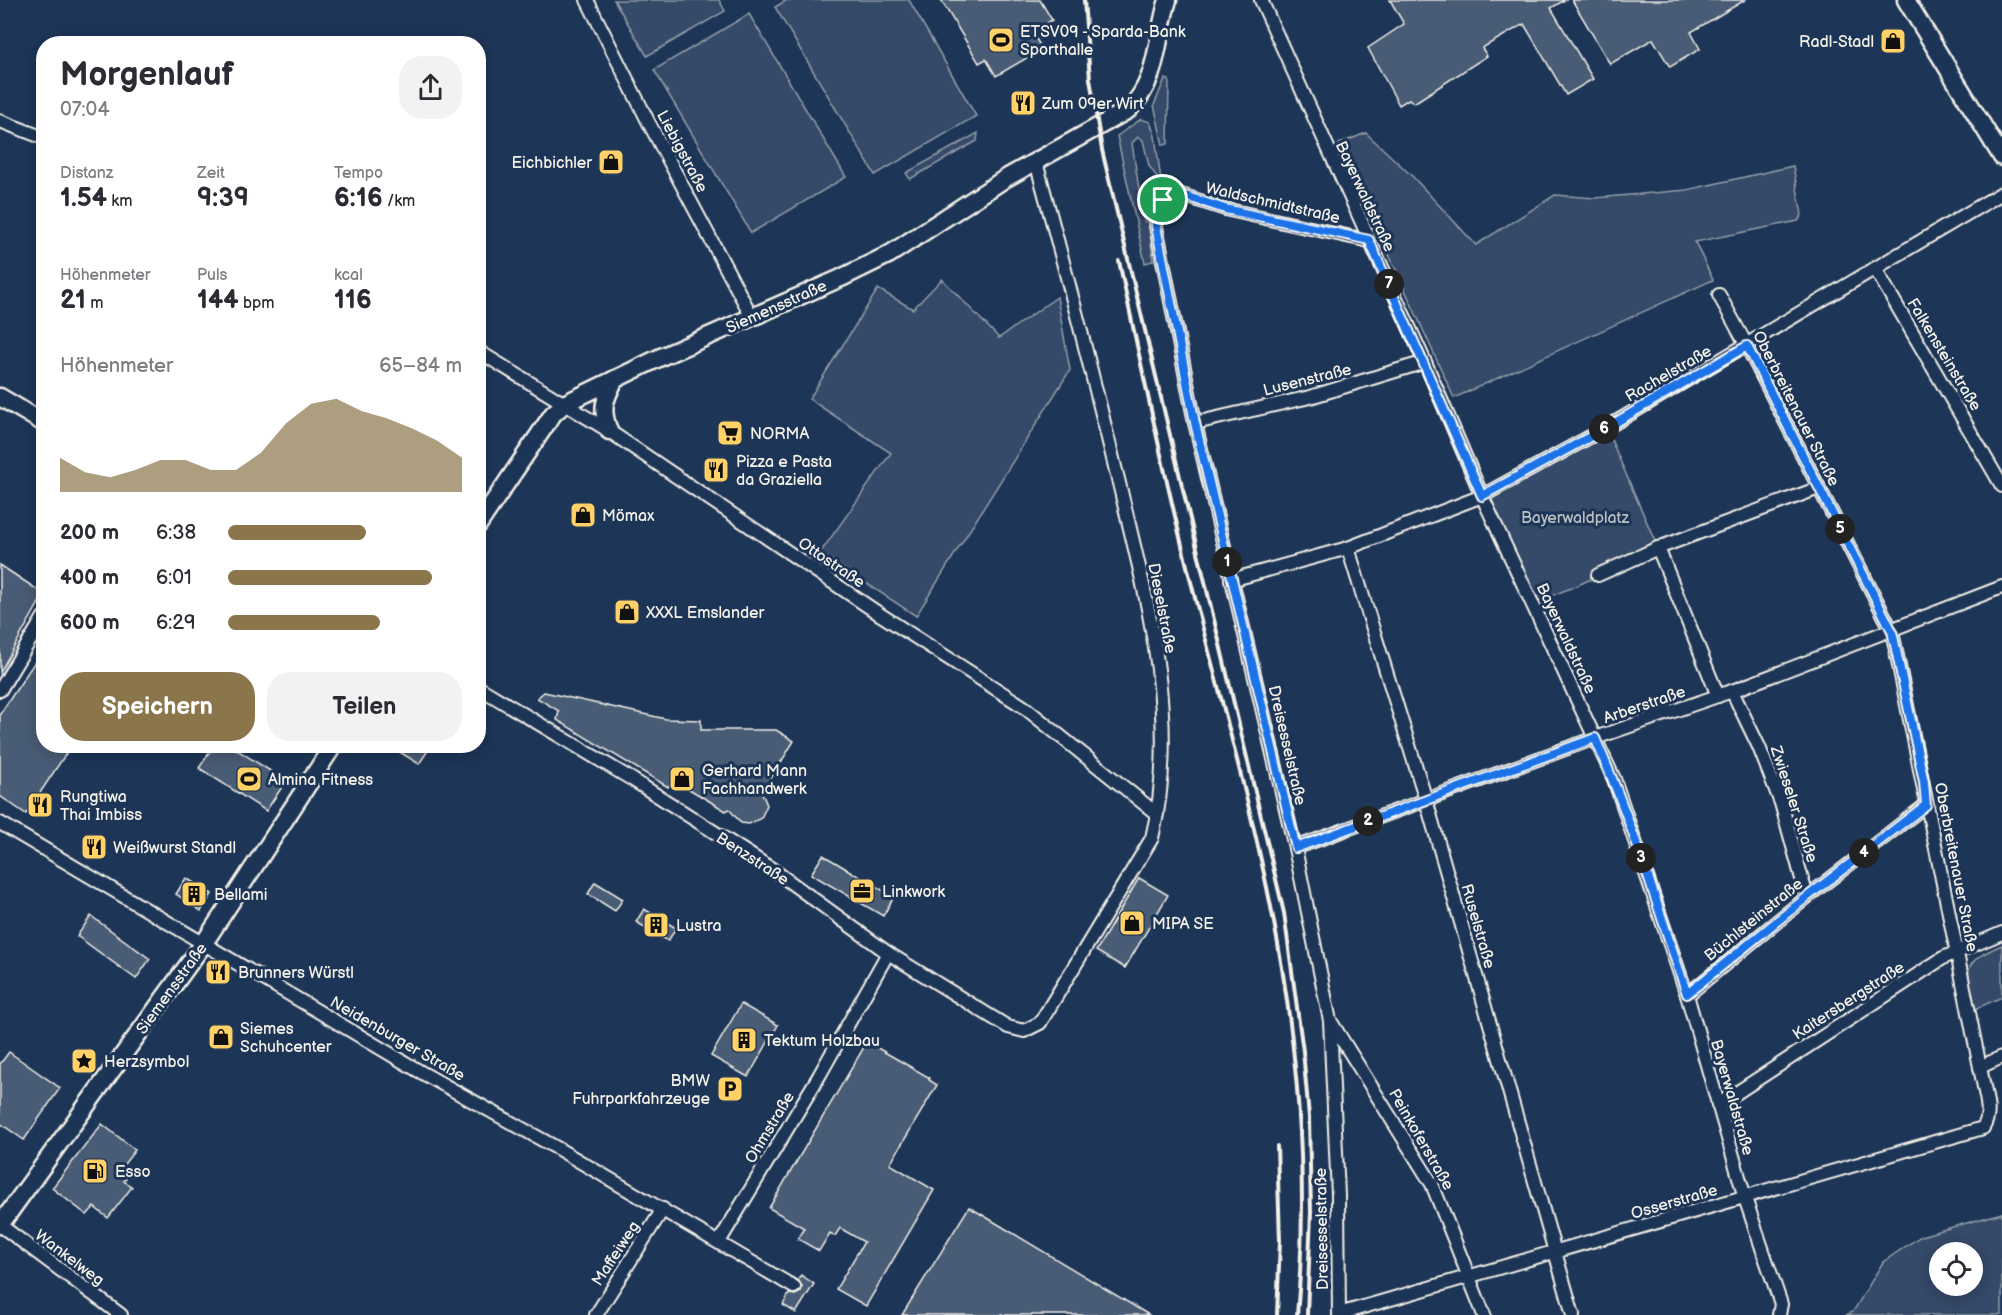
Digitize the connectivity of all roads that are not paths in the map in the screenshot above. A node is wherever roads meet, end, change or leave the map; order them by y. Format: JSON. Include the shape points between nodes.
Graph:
{"nodes":[{"id":1,"x":587,"y":0,"type":"edge"},
{"id":2,"x":1168,"y":0,"type":"edge"},
{"id":3,"x":1261,"y":0,"type":"edge"},
{"id":4,"x":1906,"y":0,"type":"edge"},
{"id":5,"x":0,"y":121,"type":"edge"},
{"id":6,"x":36,"y":135,"type":"edge"},
{"id":7,"x":2002,"y":157,"type":"edge"},
{"id":8,"x":1036,"y":162,"type":"junction"},
{"id":9,"x":2002,"y":193,"type":"edge"},
{"id":10,"x":1170,"y":194,"type":"joint"},
{"id":11,"x":1369,"y":240,"type":"junction"},
{"id":12,"x":1876,"y":270,"type":"junction"},
{"id":13,"x":1719,"y":295,"type":"dead end"},
{"id":14,"x":752,"y":317,"type":"junction"},
{"id":15,"x":1747,"y":346,"type":"junction"},
{"id":16,"x":486,"y":356,"type":"edge"},
{"id":17,"x":1425,"y":362,"type":"junction"},
{"id":18,"x":615,"y":378,"type":"junction"},
{"id":19,"x":0,"y":397,"type":"edge"},
{"id":20,"x":564,"y":404,"type":"junction"},
{"id":21,"x":36,"y":418,"type":"edge"},
{"id":22,"x":1195,"y":423,"type":"junction"},
{"id":23,"x":609,"y":430,"type":"junction"},
{"id":24,"x":2002,"y":486,"type":"edge"},
{"id":25,"x":1819,"y":488,"type":"junction"},
{"id":26,"x":1482,"y":496,"type":"junction"},
{"id":27,"x":486,"y":513,"type":"edge"},
{"id":28,"x":1348,"y":548,"type":"junction"},
{"id":29,"x":1658,"y":548,"type":"junction"},
{"id":30,"x":1598,"y":575,"type":"dead end"},
{"id":31,"x":1231,"y":580,"type":"junction"},
{"id":32,"x":2002,"y":587,"type":"edge"},
{"id":33,"x":36,"y":630,"type":"edge"},
{"id":34,"x":1892,"y":631,"type":"junction"},
{"id":35,"x":0,"y":690,"type":"edge"},
{"id":36,"x":1732,"y":691,"type":"junction"},
{"id":37,"x":486,"y":692,"type":"edge"},
{"id":38,"x":1718,"y":696,"type":"junction"},
{"id":39,"x":1595,"y":738,"type":"junction"},
{"id":40,"x":328,"y":753,"type":"edge"},
{"id":41,"x":1426,"y":800,"type":"junction"},
{"id":42,"x":1926,"y":805,"type":"junction"},
{"id":43,"x":1157,"y":814,"type":"junction"},
{"id":44,"x":0,"y":823,"type":"edge"},
{"id":45,"x":1296,"y":848,"type":"junction"},
{"id":46,"x":1807,"y":897,"type":"junction"},
{"id":47,"x":2002,"y":933,"type":"edge"},
{"id":48,"x":204,"y":943,"type":"junction"},
{"id":49,"x":888,"y":952,"type":"junction"},
{"id":50,"x":1956,"y":954,"type":"junction"},
{"id":51,"x":1687,"y":994,"type":"junction"},
{"id":52,"x":1330,"y":1021,"type":"junction"},
{"id":53,"x":1024,"y":1031,"type":"joint"},
{"id":54,"x":2002,"y":1057,"type":"edge"},
{"id":55,"x":1980,"y":1067,"type":"junction"},
{"id":56,"x":1985,"y":1092,"type":"joint"},
{"id":57,"x":1718,"y":1105,"type":"junction"},
{"id":58,"x":1746,"y":1198,"type":"junction"},
{"id":59,"x":663,"y":1209,"type":"junction"},
{"id":60,"x":0,"y":1225,"type":"edge"},
{"id":61,"x":719,"y":1242,"type":"junction"},
{"id":62,"x":1555,"y":1253,"type":"junction"},
{"id":63,"x":1471,"y":1278,"type":"junction"},
{"id":64,"x":794,"y":1287,"type":"dead end"},
{"id":65,"x":1780,"y":1314,"type":"edge"},
{"id":66,"x":121,"y":1315,"type":"edge"},
{"id":67,"x":596,"y":1315,"type":"edge"},
{"id":68,"x":1339,"y":1315,"type":"edge"},
{"id":69,"x":1484,"y":1315,"type":"edge"},
{"id":70,"x":1573,"y":1315,"type":"edge"}],
"edges":[{"from":1,"to":14,"type":"street","name":"Liebigstraße"},
{"from":2,"to":8,"type":"main road","name":"Siemensstraße","via":[[1148,82],[1138,101]]},
{"from":3,"to":11,"type":"street","name":"Bayerwaldstraße"},
{"from":4,"to":7,"type":"main road"},
{"from":5,"to":6,"type":"street"},
{"from":8,"to":14,"type":"main road","name":"Siemensstraße","via":[[890,254]]},
{"from":8,"to":43,"type":"street","name":"Dieselstraße","via":[[1083,334],[1152,620],[1165,730]]},
{"from":9,"to":12,"type":"street","name":"Rachelstraße"},
{"from":10,"to":11,"type":"street","name":"Waldschmidtstraße"},
{"from":10,"to":22,"type":"street","name":"Dreisesselstraße","via":[[1163,200],[1156,226]]},
{"from":11,"to":17,"type":"street","name":"Bayerwaldstraße"},
{"from":12,"to":15,"type":"street","name":"Rachelstraße"},
{"from":12,"to":24,"type":"street","name":"Falkensteinstraße"},
{"from":13,"to":15,"type":"street","name":"Oberbreitenauer Straße"},
{"from":14,"to":18,"type":"main road","name":"Siemensstraße"},
{"from":15,"to":25,"type":"street","name":"Oberbreitenauer Straße"},
{"from":15,"to":26,"type":"street","name":"Rachelstraße"},
{"from":16,"to":20,"type":"street","name":"Ottostraße"},
{"from":17,"to":22,"type":"street","name":"Lusenstraße","via":[[1310,397]]},
{"from":17,"to":26,"type":"street","name":"Bayerwaldstraße"},
{"from":18,"to":20,"type":"main road","name":"Siemensstraße"},
{"from":18,"to":23,"type":"main road","via":[[604,402]]},
{"from":19,"to":21,"type":"main road"},
{"from":20,"to":23,"type":"street","name":"Ottostraße"},
{"from":20,"to":27,"type":"main road","name":"Siemensstraße","via":[[553,414]]},
{"from":22,"to":31,"type":"street","name":"Dreisesselstraße"},
{"from":23,"to":43,"type":"street","name":"Ottostraße","via":[[1024,707]]},
{"from":25,"to":29,"type":"street"},
{"from":25,"to":34,"type":"street","name":"Oberbreitenauer Straße"},
{"from":26,"to":28,"type":"street","name":"Rachelstraße"},
{"from":26,"to":39,"type":"street","name":"Bayerwaldstraße"},
{"from":28,"to":31,"type":"street","name":"Rachelstraße"},
{"from":28,"to":41,"type":"street","name":"Ruselstraße"},
{"from":29,"to":30,"type":"street"},
{"from":29,"to":38,"type":"street"},
{"from":31,"to":45,"type":"street","name":"Dreisesselstraße"},
{"from":32,"to":34,"type":"street","name":"Arberstraße"},
{"from":33,"to":35,"type":"street"},
{"from":34,"to":36,"type":"street","name":"Arberstraße"},
{"from":34,"to":42,"type":"street","name":"Oberbreitenauer Straße"},
{"from":36,"to":38,"type":"street","name":"Arberstraße"},
{"from":36,"to":46,"type":"street","name":"Zwieseler Straße","via":[[1781,803]]},
{"from":37,"to":49,"type":"street","name":"Benzstraße","via":[[772,869]]},
{"from":38,"to":39,"type":"street","name":"Arberstraße"},
{"from":39,"to":41,"type":"street","name":"Arberstraße"},
{"from":39,"to":51,"type":"street","name":"Bayerwaldstraße","via":[[1626,812]]},
{"from":40,"to":48,"type":"main road","name":"Siemensstraße"},
{"from":41,"to":45,"type":"street","name":"Arberstraße"},
{"from":41,"to":62,"type":"street","name":"Ruselstraße"},
{"from":42,"to":46,"type":"street","name":"Büchlsteinstraße"},
{"from":42,"to":50,"type":"street","name":"Oberbreitenauer Straße"},
{"from":43,"to":53,"type":"street","name":"Dieselstraße","via":[[1152,838],[1040,1023]]},
{"from":44,"to":48,"type":"street","name":"Neidenburger Straße"},
{"from":45,"to":52,"type":"street","name":"Dreisesselstraße"},
{"from":46,"to":51,"type":"street","name":"Büchlsteinstraße"},
{"from":47,"to":50,"type":"street","name":"Kaitersbergstraße"},
{"from":48,"to":59,"type":"street","name":"Neidenburger Straße"},
{"from":48,"to":60,"type":"main road","name":"Siemensstraße"},
{"from":49,"to":53,"type":"street","name":"Benzstraße","via":[[1008,1027]]},
{"from":49,"to":61,"type":"street","name":"Ohmstraße"},
{"from":50,"to":55,"type":"street","name":"Oberbreitenauer Straße"},
{"from":50,"to":57,"type":"street","name":"Kaitersbergstraße","via":[[1943,958]]},
{"from":51,"to":57,"type":"street","name":"Bayerwaldstraße"},
{"from":52,"to":63,"type":"street","name":"Peinkoferstraße","via":[[1432,1184]]},
{"from":52,"to":68,"type":"street","name":"Dreisesselstraße","via":[[1337,1140]]},
{"from":54,"to":55,"type":"street"},
{"from":55,"to":56,"type":"street","name":"Oberbreitenauer Straße"},
{"from":56,"to":58,"type":"street","name":"Osserstraße","via":[[1989,1110],[1983,1128]]},
{"from":57,"to":58,"type":"street","name":"Bayerwaldstraße"},
{"from":58,"to":62,"type":"street","name":"Osserstraße"},
{"from":58,"to":65,"type":"street","name":"Bayerwaldstraße","via":[[1781,1304]]},
{"from":59,"to":61,"type":"street","name":"Neidenburger Straße"},
{"from":59,"to":67,"type":"street","name":"Maffeiweg"},
{"from":60,"to":66,"type":"street","name":"Wankelweg"},
{"from":61,"to":64,"type":"street"},
{"from":62,"to":63,"type":"street","name":"Osserstraße"},
{"from":62,"to":70,"type":"street","name":"Ruselstraße"},
{"from":63,"to":68,"type":"street","name":"Osserstraße"},
{"from":63,"to":69,"type":"street","name":"Peinkoferstraße"}]}
